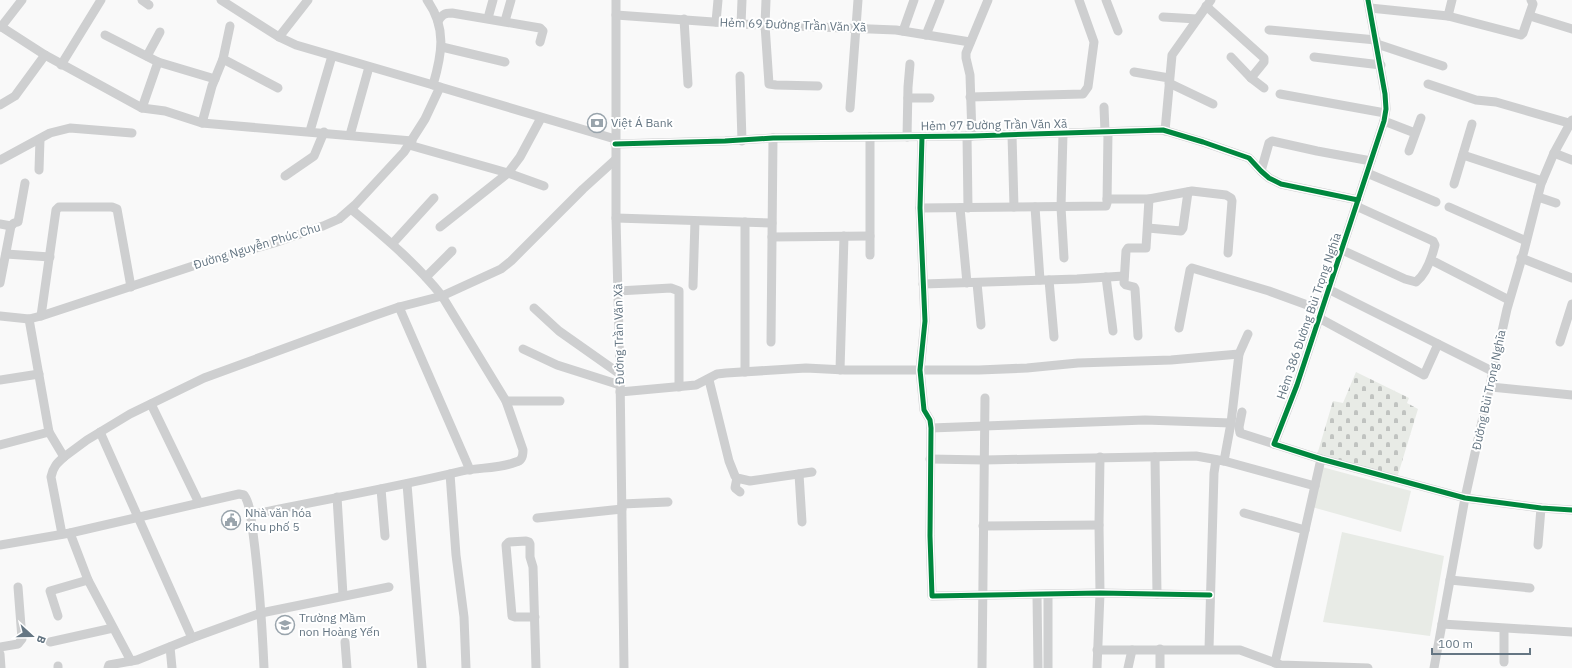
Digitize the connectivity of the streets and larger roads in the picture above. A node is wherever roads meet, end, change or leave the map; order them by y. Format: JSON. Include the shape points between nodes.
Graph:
{"nodes":[{"id":1,"x":22,"y":0,"type":"edge"},
{"id":2,"x":101,"y":0,"type":"edge"},
{"id":3,"x":221,"y":0,"type":"edge"},
{"id":4,"x":308,"y":0,"type":"edge"},
{"id":5,"x":427,"y":0,"type":"edge"},
{"id":6,"x":493,"y":0,"type":"edge"},
{"id":7,"x":511,"y":0,"type":"edge"},
{"id":8,"x":616,"y":0,"type":"edge"},
{"id":9,"x":718,"y":0,"type":"edge"},
{"id":10,"x":742,"y":0,"type":"edge"},
{"id":11,"x":766,"y":0,"type":"edge"},
{"id":12,"x":858,"y":0,"type":"edge"},
{"id":13,"x":914,"y":0,"type":"edge"},
{"id":14,"x":940,"y":0,"type":"edge"},
{"id":15,"x":988,"y":0,"type":"edge"},
{"id":16,"x":1079,"y":0,"type":"edge"},
{"id":17,"x":1106,"y":0,"type":"edge"},
{"id":18,"x":1452,"y":0,"type":"edge"},
{"id":19,"x":1531,"y":0,"type":"edge"},
{"id":20,"x":1208,"y":3,"type":"edge"},
{"id":21,"x":1369,"y":4,"type":"edge"},
{"id":22,"x":616,"y":15,"type":"junction"},
{"id":23,"x":1448,"y":16,"type":"junction"},
{"id":24,"x":1530,"y":16,"type":"junction"},
{"id":25,"x":1163,"y":17,"type":"dead end"},
{"id":26,"x":488,"y":18,"type":"junction"},
{"id":27,"x":684,"y":19,"type":"junction"},
{"id":28,"x":1197,"y":19,"type":"junction"},
{"id":29,"x":438,"y":21,"type":"junction"},
{"id":30,"x":505,"y":21,"type":"junction"},
{"id":31,"x":716,"y":22,"type":"junction"},
{"id":32,"x":741,"y":24,"type":"junction"},
{"id":33,"x":764,"y":24,"type":"junction"},
{"id":34,"x":0,"y":26,"type":"edge"},
{"id":35,"x":230,"y":26,"type":"dead end"},
{"id":36,"x":855,"y":28,"type":"junction"},
{"id":37,"x":1572,"y":29,"type":"edge"},
{"id":38,"x":1270,"y":30,"type":"dead end"},
{"id":39,"x":903,"y":31,"type":"junction"},
{"id":40,"x":1118,"y":31,"type":"dead end"},
{"id":41,"x":160,"y":32,"type":"dead end"},
{"id":42,"x":105,"y":35,"type":"dead end"},
{"id":43,"x":926,"y":35,"type":"junction"},
{"id":44,"x":280,"y":37,"type":"junction"},
{"id":45,"x":540,"y":42,"type":"dead end"},
{"id":46,"x":970,"y":42,"type":"junction"},
{"id":47,"x":1377,"y":42,"type":"junction"},
{"id":48,"x":442,"y":48,"type":"junction"},
{"id":49,"x":45,"y":55,"type":"junction"},
{"id":50,"x":147,"y":56,"type":"junction"},
{"id":51,"x":332,"y":56,"type":"junction"},
{"id":52,"x":1232,"y":57,"type":"dead end"},
{"id":53,"x":1314,"y":57,"type":"dead end"},
{"id":54,"x":223,"y":59,"type":"junction"},
{"id":55,"x":158,"y":62,"type":"junction"},
{"id":56,"x":505,"y":62,"type":"dead end"},
{"id":57,"x":910,"y":64,"type":"dead end"},
{"id":58,"x":61,"y":65,"type":"junction"},
{"id":59,"x":1381,"y":66,"type":"junction"},
{"id":60,"x":1443,"y":66,"type":"dead end"},
{"id":61,"x":370,"y":67,"type":"junction"},
{"id":62,"x":1134,"y":72,"type":"dead end"},
{"id":63,"x":740,"y":76,"type":"dead end"},
{"id":64,"x":1251,"y":78,"type":"junction"},
{"id":65,"x":215,"y":79,"type":"junction"},
{"id":66,"x":1169,"y":81,"type":"junction"},
{"id":67,"x":688,"y":84,"type":"dead end"},
{"id":68,"x":1428,"y":84,"type":"dead end"},
{"id":69,"x":436,"y":86,"type":"junction"},
{"id":70,"x":818,"y":86,"type":"dead end"},
{"id":71,"x":278,"y":88,"type":"dead end"},
{"id":72,"x":1264,"y":88,"type":"dead end"},
{"id":73,"x":1280,"y":94,"type":"dead end"},
{"id":74,"x":970,"y":97,"type":"junction"},
{"id":75,"x":908,"y":98,"type":"junction"},
{"id":76,"x":930,"y":98,"type":"dead end"},
{"id":77,"x":1212,"y":104,"type":"dead end"},
{"id":78,"x":0,"y":105,"type":"edge"},
{"id":79,"x":1104,"y":107,"type":"dead end"},
{"id":80,"x":142,"y":108,"type":"junction"},
{"id":81,"x":850,"y":108,"type":"dead end"},
{"id":82,"x":1385,"y":117,"type":"junction"},
{"id":83,"x":541,"y":118,"type":"junction"},
{"id":84,"x":1421,"y":118,"type":"dead end"},
{"id":85,"x":1571,"y":122,"type":"edge"},
{"id":86,"x":202,"y":123,"type":"junction"},
{"id":87,"x":1472,"y":124,"type":"dead end"},
{"id":88,"x":310,"y":131,"type":"junction"},
{"id":89,"x":1165,"y":131,"type":"junction"},
{"id":90,"x":324,"y":132,"type":"junction"},
{"id":91,"x":1106,"y":132,"type":"junction"},
{"id":92,"x":132,"y":133,"type":"dead end"},
{"id":93,"x":1415,"y":133,"type":"junction"},
{"id":94,"x":1063,"y":134,"type":"junction"},
{"id":95,"x":350,"y":135,"type":"junction"},
{"id":96,"x":1012,"y":135,"type":"junction"},
{"id":97,"x":969,"y":136,"type":"junction"},
{"id":98,"x":907,"y":137,"type":"junction"},
{"id":99,"x":922,"y":137,"type":"junction"},
{"id":100,"x":773,"y":138,"type":"junction"},
{"id":101,"x":870,"y":138,"type":"junction"},
{"id":102,"x":40,"y":139,"type":"junction"},
{"id":103,"x":742,"y":141,"type":"junction"},
{"id":104,"x":615,"y":142,"type":"junction"},
{"id":105,"x":410,"y":143,"type":"junction"},
{"id":106,"x":1409,"y":151,"type":"dead end"},
{"id":107,"x":1554,"y":153,"type":"junction"},
{"id":108,"x":1463,"y":155,"type":"junction"},
{"id":109,"x":0,"y":160,"type":"edge"},
{"id":110,"x":615,"y":160,"type":"junction"},
{"id":111,"x":1572,"y":160,"type":"edge"},
{"id":112,"x":1371,"y":161,"type":"junction"},
{"id":113,"x":39,"y":170,"type":"dead end"},
{"id":114,"x":1261,"y":172,"type":"junction"},
{"id":115,"x":508,"y":173,"type":"junction"},
{"id":116,"x":1367,"y":173,"type":"junction"},
{"id":117,"x":285,"y":176,"type":"dead end"},
{"id":118,"x":1542,"y":181,"type":"junction"},
{"id":119,"x":25,"y":183,"type":"dead end"},
{"id":120,"x":1454,"y":184,"type":"dead end"},
{"id":121,"x":544,"y":186,"type":"dead end"},
{"id":122,"x":1188,"y":192,"type":"junction"},
{"id":123,"x":1538,"y":197,"type":"junction"},
{"id":124,"x":434,"y":198,"type":"dead end"},
{"id":125,"x":1107,"y":199,"type":"junction"},
{"id":126,"x":1149,"y":199,"type":"junction"},
{"id":127,"x":1436,"y":202,"type":"dead end"},
{"id":128,"x":1357,"y":203,"type":"junction"},
{"id":129,"x":1556,"y":203,"type":"dead end"},
{"id":130,"x":1060,"y":206,"type":"junction"},
{"id":131,"x":1014,"y":207,"type":"junction"},
{"id":132,"x":1035,"y":207,"type":"junction"},
{"id":133,"x":1449,"y":207,"type":"dead end"},
{"id":134,"x":920,"y":208,"type":"junction"},
{"id":135,"x":964,"y":208,"type":"junction"},
{"id":136,"x":351,"y":209,"type":"junction"},
{"id":137,"x":616,"y":218,"type":"junction"},
{"id":138,"x":695,"y":221,"type":"junction"},
{"id":139,"x":745,"y":222,"type":"junction"},
{"id":140,"x":772,"y":223,"type":"junction"},
{"id":141,"x":0,"y":224,"type":"edge"},
{"id":142,"x":11,"y":226,"type":"junction"},
{"id":143,"x":440,"y":227,"type":"dead end"},
{"id":144,"x":1148,"y":228,"type":"junction"},
{"id":145,"x":844,"y":236,"type":"junction"},
{"id":146,"x":870,"y":236,"type":"junction"},
{"id":147,"x":772,"y":237,"type":"junction"},
{"id":148,"x":1526,"y":241,"type":"junction"},
{"id":149,"x":393,"y":243,"type":"junction"},
{"id":150,"x":452,"y":250,"type":"dead end"},
{"id":151,"x":1342,"y":250,"type":"junction"},
{"id":152,"x":1228,"y":253,"type":"dead end"},
{"id":153,"x":6,"y":254,"type":"junction"},
{"id":154,"x":870,"y":255,"type":"dead end"},
{"id":155,"x":50,"y":258,"type":"junction"},
{"id":156,"x":1064,"y":258,"type":"dead end"},
{"id":157,"x":1521,"y":258,"type":"junction"},
{"id":158,"x":1435,"y":262,"type":"dead end"},
{"id":159,"x":1124,"y":276,"type":"junction"},
{"id":160,"x":1106,"y":277,"type":"junction"},
{"id":161,"x":426,"y":278,"type":"junction"},
{"id":162,"x":1572,"y":278,"type":"edge"},
{"id":163,"x":1044,"y":280,"type":"junction"},
{"id":164,"x":0,"y":283,"type":"edge"},
{"id":165,"x":967,"y":283,"type":"junction"},
{"id":166,"x":977,"y":283,"type":"junction"},
{"id":167,"x":923,"y":284,"type":"junction"},
{"id":168,"x":693,"y":286,"type":"dead end"},
{"id":169,"x":131,"y":287,"type":"junction"},
{"id":170,"x":1328,"y":289,"type":"junction"},
{"id":171,"x":618,"y":291,"type":"junction"},
{"id":172,"x":442,"y":296,"type":"junction"},
{"id":173,"x":1509,"y":300,"type":"junction"},
{"id":174,"x":1572,"y":304,"type":"edge"},
{"id":175,"x":400,"y":307,"type":"junction"},
{"id":176,"x":534,"y":308,"type":"dead end"},
{"id":177,"x":1320,"y":314,"type":"junction"},
{"id":178,"x":0,"y":316,"type":"edge"},
{"id":179,"x":41,"y":316,"type":"junction"},
{"id":180,"x":29,"y":319,"type":"junction"},
{"id":181,"x":981,"y":325,"type":"dead end"},
{"id":182,"x":1179,"y":328,"type":"dead end"},
{"id":183,"x":1113,"y":331,"type":"dead end"},
{"id":184,"x":1248,"y":334,"type":"dead end"},
{"id":185,"x":1138,"y":336,"type":"dead end"},
{"id":186,"x":1054,"y":337,"type":"dead end"},
{"id":187,"x":771,"y":342,"type":"dead end"},
{"id":188,"x":1560,"y":342,"type":"dead end"},
{"id":189,"x":1438,"y":344,"type":"junction"},
{"id":190,"x":523,"y":349,"type":"dead end"},
{"id":191,"x":1238,"y":354,"type":"junction"},
{"id":192,"x":840,"y":370,"type":"junction"},
{"id":193,"x":920,"y":370,"type":"junction"},
{"id":194,"x":745,"y":372,"type":"junction"},
{"id":195,"x":1494,"y":372,"type":"junction"},
{"id":196,"x":39,"y":374,"type":"junction"},
{"id":197,"x":620,"y":374,"type":"junction"},
{"id":198,"x":0,"y":380,"type":"edge"},
{"id":199,"x":709,"y":380,"type":"junction"},
{"id":200,"x":679,"y":387,"type":"junction"},
{"id":201,"x":1490,"y":387,"type":"junction"},
{"id":202,"x":620,"y":388,"type":"junction"},
{"id":203,"x":1572,"y":395,"type":"edge"},
{"id":204,"x":986,"y":398,"type":"dead end"},
{"id":205,"x":506,"y":401,"type":"junction"},
{"id":206,"x":560,"y":401,"type":"dead end"},
{"id":207,"x":151,"y":404,"type":"junction"},
{"id":208,"x":1242,"y":412,"type":"dead end"},
{"id":209,"x":1231,"y":423,"type":"junction"},
{"id":210,"x":984,"y":426,"type":"junction"},
{"id":211,"x":931,"y":428,"type":"junction"},
{"id":212,"x":49,"y":432,"type":"junction"},
{"id":213,"x":100,"y":432,"type":"junction"},
{"id":214,"x":1274,"y":444,"type":"junction"},
{"id":215,"x":0,"y":445,"type":"edge"},
{"id":216,"x":64,"y":456,"type":"junction"},
{"id":217,"x":1100,"y":457,"type":"junction"},
{"id":218,"x":1155,"y":457,"type":"junction"},
{"id":219,"x":1321,"y":459,"type":"junction"},
{"id":220,"x":930,"y":460,"type":"junction"},
{"id":221,"x":984,"y":460,"type":"junction"},
{"id":222,"x":1220,"y":461,"type":"junction"},
{"id":223,"x":470,"y":470,"type":"junction"},
{"id":224,"x":812,"y":472,"type":"dead end"},
{"id":225,"x":450,"y":474,"type":"junction"},
{"id":226,"x":799,"y":474,"type":"junction"},
{"id":227,"x":737,"y":478,"type":"junction"},
{"id":228,"x":407,"y":484,"type":"junction"},
{"id":229,"x":1315,"y":486,"type":"junction"},
{"id":230,"x":381,"y":489,"type":"junction"},
{"id":231,"x":734,"y":489,"type":"dead end"},
{"id":232,"x":337,"y":497,"type":"junction"},
{"id":233,"x":1465,"y":498,"type":"junction"},
{"id":234,"x":668,"y":502,"type":"dead end"},
{"id":235,"x":198,"y":503,"type":"junction"},
{"id":236,"x":622,"y":506,"type":"junction"},
{"id":237,"x":1541,"y":508,"type":"junction"},
{"id":238,"x":1572,"y":510,"type":"edge"},
{"id":239,"x":1244,"y":513,"type":"dead end"},
{"id":240,"x":250,"y":515,"type":"junction"},
{"id":241,"x":139,"y":516,"type":"junction"},
{"id":242,"x":537,"y":518,"type":"dead end"},
{"id":243,"x":802,"y":522,"type":"dead end"},
{"id":244,"x":1099,"y":525,"type":"junction"},
{"id":245,"x":983,"y":526,"type":"junction"},
{"id":246,"x":1305,"y":530,"type":"junction"},
{"id":247,"x":66,"y":534,"type":"junction"},
{"id":248,"x":385,"y":536,"type":"dead end"},
{"id":249,"x":0,"y":545,"type":"edge"},
{"id":250,"x":1538,"y":545,"type":"dead end"},
{"id":251,"x":88,"y":580,"type":"junction"},
{"id":252,"x":1450,"y":580,"type":"junction"},
{"id":253,"x":18,"y":587,"type":"dead end"},
{"id":254,"x":389,"y":587,"type":"dead end"},
{"id":255,"x":1530,"y":588,"type":"dead end"},
{"id":256,"x":1100,"y":593,"type":"junction"},
{"id":257,"x":1158,"y":594,"type":"junction"},
{"id":258,"x":343,"y":595,"type":"junction"},
{"id":259,"x":1037,"y":595,"type":"junction"},
{"id":260,"x":1048,"y":595,"type":"junction"},
{"id":261,"x":1210,"y":595,"type":"junction"},
{"id":262,"x":982,"y":596,"type":"junction"},
{"id":263,"x":261,"y":613,"type":"junction"},
{"id":264,"x":58,"y":616,"type":"dead end"},
{"id":265,"x":535,"y":617,"type":"junction"},
{"id":266,"x":1442,"y":624,"type":"junction"},
{"id":267,"x":113,"y":628,"type":"junction"},
{"id":268,"x":1504,"y":629,"type":"junction"},
{"id":269,"x":1572,"y":632,"type":"edge"},
{"id":270,"x":192,"y":638,"type":"junction"},
{"id":271,"x":50,"y":642,"type":"dead end"},
{"id":272,"x":345,"y":642,"type":"dead end"},
{"id":273,"x":0,"y":647,"type":"edge"},
{"id":274,"x":170,"y":647,"type":"junction"},
{"id":275,"x":1160,"y":649,"type":"junction"},
{"id":276,"x":1209,"y":649,"type":"junction"},
{"id":277,"x":1097,"y":650,"type":"junction"},
{"id":278,"x":1132,"y":650,"type":"junction"},
{"id":279,"x":0,"y":654,"type":"edge"},
{"id":280,"x":131,"y":661,"type":"junction"},
{"id":281,"x":1504,"y":662,"type":"dead end"},
{"id":282,"x":1274,"y":663,"type":"junction"},
{"id":283,"x":2,"y":668,"type":"edge"},
{"id":284,"x":108,"y":668,"type":"edge"},
{"id":285,"x":172,"y":668,"type":"edge"},
{"id":286,"x":264,"y":668,"type":"edge"},
{"id":287,"x":347,"y":668,"type":"edge"},
{"id":288,"x":422,"y":668,"type":"edge"},
{"id":289,"x":466,"y":668,"type":"edge"},
{"id":290,"x":536,"y":668,"type":"edge"},
{"id":291,"x":624,"y":668,"type":"edge"},
{"id":292,"x":982,"y":668,"type":"edge"},
{"id":293,"x":1038,"y":668,"type":"edge"},
{"id":294,"x":1048,"y":668,"type":"edge"},
{"id":295,"x":1097,"y":668,"type":"edge"},
{"id":296,"x":1128,"y":668,"type":"edge"},
{"id":297,"x":1160,"y":668,"type":"edge"},
{"id":298,"x":1368,"y":668,"type":"edge"},
{"id":299,"x":1434,"y":668,"type":"edge"}],
"edges":[{"from":1,"to":34,"type":"street"},
{"from":2,"to":58,"type":"street"},
{"from":3,"to":44,"type":"street"},
{"from":4,"to":44,"type":"street"},
{"from":5,"to":29,"type":"street","name":"Đường Nguyễn Phúc Chu"},
{"from":6,"to":26,"type":"street"},
{"from":7,"to":30,"type":"street"},
{"from":8,"to":22,"type":"street","name":"Đường Trần Văn Xã"},
{"from":9,"to":31,"type":"street"},
{"from":10,"to":32,"type":"street"},
{"from":11,"to":33,"type":"street"},
{"from":12,"to":36,"type":"street"},
{"from":13,"to":39,"type":"street"},
{"from":14,"to":43,"type":"street"},
{"from":15,"to":46,"type":"street"},
{"from":16,"to":74,"type":"street","via":[[1094,42],[1086,92]]},
{"from":17,"to":40,"type":"street"},
{"from":18,"to":23,"type":"street"},
{"from":19,"to":24,"type":"street","via":[[1533,4]]},
{"from":20,"to":28,"type":"street"},
{"from":20,"to":64,"type":"street","via":[[1264,58],[1264,62]]},
{"from":21,"to":23,"type":"street"},
{"from":21,"to":47,"type":"street","name":"Hẻm 386 Đường Bùi Trọng Nghĩa"},
{"from":22,"to":27,"type":"street","name":"Hẻm 69 Đường Trần Văn Xã"},
{"from":22,"to":104,"type":"street","name":"Đường Trần Văn Xã"},
{"from":23,"to":24,"type":"street","via":[[1521,35]]},
{"from":24,"to":37,"type":"street"},
{"from":25,"to":28,"type":"street"},
{"from":26,"to":29,"type":"street","via":[[446,13]]},
{"from":26,"to":30,"type":"street"},
{"from":27,"to":31,"type":"street","name":"Hẻm 69 Đường Trần Văn Xã"},
{"from":27,"to":67,"type":"street"},
{"from":28,"to":66,"type":"street","via":[[1172,55]]},
{"from":29,"to":48,"type":"street","name":"Đường Nguyễn Phúc Chu"},
{"from":30,"to":45,"type":"street","via":[[540,28],[543,31]]},
{"from":31,"to":32,"type":"street","name":"Hẻm 69 Đường Trần Văn Xã"},
{"from":32,"to":33,"type":"street","name":"Hẻm 69 Đường Trần Văn Xã"},
{"from":33,"to":36,"type":"street","name":"Hẻm 69 Đường Trần Văn Xã"},
{"from":33,"to":70,"type":"street","via":[[769,84]]},
{"from":34,"to":49,"type":"street"},
{"from":35,"to":54,"type":"street"},
{"from":36,"to":39,"type":"street","name":"Hẻm 69 Đường Trần Văn Xã"},
{"from":36,"to":81,"type":"street"},
{"from":38,"to":47,"type":"street"},
{"from":39,"to":43,"type":"street","name":"Hẻm 69 Đường Trần Văn Xã"},
{"from":41,"to":50,"type":"street"},
{"from":42,"to":50,"type":"street"},
{"from":43,"to":46,"type":"street","name":"Hẻm 69 Đường Trần Văn Xã"},
{"from":44,"to":51,"type":"street","via":[[303,48]]},
{"from":46,"to":74,"type":"street","via":[[966,58],[970,69]]},
{"from":47,"to":59,"type":"street","name":"Hẻm 386 Đường Bùi Trọng Nghĩa"},
{"from":47,"to":60,"type":"street"},
{"from":48,"to":56,"type":"street"},
{"from":48,"to":69,"type":"street","name":"Đường Nguyễn Phúc Chu"},
{"from":49,"to":58,"type":"street"},
{"from":49,"to":78,"type":"street","via":[[15,96]]},
{"from":50,"to":55,"type":"street"},
{"from":51,"to":61,"type":"street"},
{"from":51,"to":88,"type":"street"},
{"from":52,"to":64,"type":"street"},
{"from":53,"to":59,"type":"street"},
{"from":54,"to":65,"type":"street"},
{"from":54,"to":71,"type":"street"},
{"from":55,"to":65,"type":"street"},
{"from":55,"to":80,"type":"street"},
{"from":57,"to":75,"type":"street"},
{"from":58,"to":80,"type":"street"},
{"from":59,"to":82,"type":"street","name":"Hẻm 386 Đường Bùi Trọng Nghĩa","via":[[1386,94]]},
{"from":61,"to":69,"type":"street"},
{"from":61,"to":95,"type":"street"},
{"from":62,"to":66,"type":"street"},
{"from":63,"to":103,"type":"street"},
{"from":64,"to":72,"type":"street"},
{"from":65,"to":86,"type":"street"},
{"from":66,"to":77,"type":"street"},
{"from":66,"to":89,"type":"street"},
{"from":68,"to":85,"type":"street","via":[[1476,100],[1496,102]]},
{"from":69,"to":83,"type":"street"},
{"from":69,"to":105,"type":"street","name":"Đường Nguyễn Phúc Chu","via":[[425,119]]},
{"from":73,"to":82,"type":"street"},
{"from":74,"to":97,"type":"street"},
{"from":75,"to":76,"type":"street"},
{"from":75,"to":98,"type":"street"},
{"from":79,"to":91,"type":"street"},
{"from":80,"to":86,"type":"street","via":[[166,111]]},
{"from":82,"to":93,"type":"street"},
{"from":82,"to":112,"type":"street","name":"Hẻm 386 Đường Bùi Trọng Nghĩa"},
{"from":83,"to":104,"type":"street"},
{"from":83,"to":115,"type":"street","via":[[520,157]]},
{"from":84,"to":93,"type":"street"},
{"from":85,"to":107,"type":"street","name":"Đường Bùi Trọng Nghĩa"},
{"from":86,"to":88,"type":"street"},
{"from":87,"to":108,"type":"street"},
{"from":88,"to":90,"type":"street"},
{"from":89,"to":91,"type":"street","name":"Hẻm 97 Đường Trần Văn Xã"},
{"from":89,"to":114,"type":"street","name":"Hẻm 97 Đường Trần Văn Xã","via":[[1249,158]]},
{"from":90,"to":95,"type":"street"},
{"from":90,"to":117,"type":"street","via":[[314,156]]},
{"from":91,"to":94,"type":"street","name":"Hẻm 97 Đường Trần Văn Xã"},
{"from":91,"to":125,"type":"street"},
{"from":92,"to":102,"type":"street","via":[[70,128],[50,133]]},
{"from":93,"to":106,"type":"street"},
{"from":94,"to":96,"type":"street","name":"Hẻm 97 Đường Trần Văn Xã"},
{"from":94,"to":130,"type":"street"},
{"from":95,"to":105,"type":"street"},
{"from":96,"to":97,"type":"street","name":"Hẻm 97 Đường Trần Văn Xã"},
{"from":96,"to":131,"type":"street"},
{"from":97,"to":99,"type":"street","name":"Hẻm 97 Đường Trần Văn Xã"},
{"from":97,"to":135,"type":"street"},
{"from":98,"to":99,"type":"street","name":"Hẻm 97 Đường Trần Văn Xã"},
{"from":98,"to":101,"type":"street","name":"Hẻm 97 Đường Trần Văn Xã"},
{"from":99,"to":134,"type":"street"},
{"from":100,"to":101,"type":"street","name":"Hẻm 97 Đường Trần Văn Xã"},
{"from":100,"to":103,"type":"street","name":"Hẻm 97 Đường Trần Văn Xã"},
{"from":100,"to":140,"type":"street"},
{"from":101,"to":146,"type":"street"},
{"from":102,"to":109,"type":"street"},
{"from":102,"to":113,"type":"street"},
{"from":103,"to":104,"type":"street","name":"Hẻm 97 Đường Trần Văn Xã"},
{"from":104,"to":110,"type":"street","name":"Đường Trần Văn Xã"},
{"from":105,"to":115,"type":"street"},
{"from":105,"to":136,"type":"street","name":"Đường Nguyễn Phúc Chu"},
{"from":107,"to":111,"type":"street"},
{"from":107,"to":118,"type":"street","name":"Đường Bùi Trọng Nghĩa"},
{"from":108,"to":118,"type":"street"},
{"from":108,"to":120,"type":"street"},
{"from":110,"to":137,"type":"street","name":"Đường Trần Văn Xã"},
{"from":110,"to":172,"type":"street","via":[[501,269]]},
{"from":112,"to":114,"type":"street","via":[[1272,140]]},
{"from":112,"to":116,"type":"street","name":"Hẻm 386 Đường Bùi Trọng Nghĩa"},
{"from":114,"to":128,"type":"street","name":"Hẻm 97 Đường Trần Văn Xã","via":[[1281,184]]},
{"from":115,"to":121,"type":"street"},
{"from":115,"to":143,"type":"street"},
{"from":116,"to":127,"type":"street"},
{"from":116,"to":128,"type":"street","name":"Hẻm 386 Đường Bùi Trọng Nghĩa"},
{"from":118,"to":123,"type":"street","name":"Đường Bùi Trọng Nghĩa"},
{"from":119,"to":142,"type":"street","via":[[18,222]]},
{"from":122,"to":126,"type":"street"},
{"from":122,"to":144,"type":"street","via":[[1181,231]]},
{"from":122,"to":152,"type":"street","via":[[1226,195],[1230,198],[1232,204]]},
{"from":123,"to":129,"type":"street"},
{"from":123,"to":148,"type":"street","name":"Đường Bùi Trọng Nghĩa"},
{"from":124,"to":149,"type":"street"},
{"from":125,"to":126,"type":"street"},
{"from":125,"to":130,"type":"street","via":[[1106,206]]},
{"from":126,"to":144,"type":"street"},
{"from":128,"to":151,"type":"street","name":"Hẻm 386 Đường Bùi Trọng Nghĩa"},
{"from":128,"to":151,"type":"street","name":"Hẻm 97 Đường Trần Văn Xã","via":[[1433,241],[1435,245],[1431,259],[1416,282],[1404,279]]},
{"from":130,"to":132,"type":"street"},
{"from":130,"to":156,"type":"street"},
{"from":131,"to":132,"type":"street"},
{"from":131,"to":135,"type":"street"},
{"from":132,"to":163,"type":"street"},
{"from":133,"to":148,"type":"street"},
{"from":134,"to":135,"type":"street"},
{"from":134,"to":167,"type":"street"},
{"from":135,"to":165,"type":"street"},
{"from":136,"to":149,"type":"street"},
{"from":136,"to":169,"type":"street","name":"Đường Nguyễn Phúc Chu","via":[[338,219],[316,229]]},
{"from":137,"to":138,"type":"street"},
{"from":137,"to":171,"type":"street","name":"Đường Trần Văn Xã"},
{"from":138,"to":139,"type":"street"},
{"from":138,"to":168,"type":"street"},
{"from":139,"to":140,"type":"street"},
{"from":139,"to":194,"type":"street"},
{"from":140,"to":147,"type":"street"},
{"from":141,"to":142,"type":"street"},
{"from":142,"to":153,"type":"street"},
{"from":144,"to":159,"type":"street","via":[[1146,248],[1127,248]]},
{"from":145,"to":146,"type":"street"},
{"from":145,"to":147,"type":"street"},
{"from":145,"to":192,"type":"street"},
{"from":146,"to":154,"type":"street"},
{"from":147,"to":187,"type":"street"},
{"from":148,"to":157,"type":"street","name":"Đường Bùi Trọng Nghĩa"},
{"from":149,"to":161,"type":"street"},
{"from":150,"to":161,"type":"street"},
{"from":151,"to":170,"type":"street","name":"Hẻm 386 Đường Bùi Trọng Nghĩa"},
{"from":153,"to":155,"type":"street"},
{"from":153,"to":164,"type":"street"},
{"from":155,"to":169,"type":"street","via":[[56,210],[59,206],[115,207]]},
{"from":155,"to":179,"type":"street"},
{"from":157,"to":162,"type":"street"},
{"from":157,"to":173,"type":"street","name":"Đường Bùi Trọng Nghĩa"},
{"from":158,"to":173,"type":"street"},
{"from":159,"to":160,"type":"street"},
{"from":159,"to":185,"type":"street","via":[[1126,285],[1134,287],[1135,290]]},
{"from":160,"to":163,"type":"street"},
{"from":160,"to":183,"type":"street"},
{"from":161,"to":172,"type":"street"},
{"from":163,"to":166,"type":"street"},
{"from":163,"to":186,"type":"street"},
{"from":165,"to":166,"type":"street"},
{"from":165,"to":167,"type":"street"},
{"from":166,"to":181,"type":"street"},
{"from":167,"to":193,"type":"street","via":[[925,321]]},
{"from":169,"to":179,"type":"street","name":"Đường Nguyễn Phúc Chu"},
{"from":170,"to":177,"type":"street","name":"Hẻm 386 Đường Bùi Trọng Nghĩa"},
{"from":170,"to":189,"type":"street"},
{"from":171,"to":197,"type":"street","name":"Đường Trần Văn Xã"},
{"from":171,"to":200,"type":"street","via":[[671,288],[679,291]]},
{"from":172,"to":175,"type":"street"},
{"from":172,"to":205,"type":"street"},
{"from":173,"to":195,"type":"street","name":"Đường Bùi Trọng Nghĩa"},
{"from":174,"to":188,"type":"street"},
{"from":175,"to":207,"type":"street","via":[[204,378]]},
{"from":175,"to":223,"type":"street"},
{"from":176,"to":197,"type":"street","via":[[559,331]]},
{"from":177,"to":182,"type":"street","via":[[1269,290],[1192,268]]},
{"from":177,"to":189,"type":"street","via":[[1424,375]]},
{"from":177,"to":214,"type":"street","name":"Hẻm 386 Đường Bùi Trọng Nghĩa","via":[[1297,385]]},
{"from":178,"to":180,"type":"street","name":"Đường Nguyễn Phúc Chu"},
{"from":179,"to":180,"type":"street","name":"Đường Nguyễn Phúc Chu"},
{"from":180,"to":196,"type":"street"},
{"from":184,"to":191,"type":"street"},
{"from":189,"to":195,"type":"street"},
{"from":190,"to":202,"type":"street","via":[[557,365]]},
{"from":191,"to":193,"type":"street","via":[[1194,359],[1078,363],[1026,368]]},
{"from":191,"to":209,"type":"street"},
{"from":192,"to":193,"type":"street"},
{"from":192,"to":194,"type":"street","via":[[806,368]]},
{"from":193,"to":211,"type":"street","via":[[924,410]]},
{"from":194,"to":199,"type":"street","via":[[717,374]]},
{"from":195,"to":201,"type":"street","name":"Đường Bùi Trọng Nghĩa"},
{"from":196,"to":198,"type":"street"},
{"from":196,"to":212,"type":"street"},
{"from":197,"to":202,"type":"street","name":"Đường Trần Văn Xã"},
{"from":199,"to":200,"type":"street"},
{"from":199,"to":227,"type":"street","via":[[729,461]]},
{"from":200,"to":202,"type":"street"},
{"from":201,"to":203,"type":"street"},
{"from":201,"to":233,"type":"street","name":"Đường Bùi Trọng Nghĩa"},
{"from":202,"to":236,"type":"street","name":"Đường Trần Văn Xã"},
{"from":204,"to":210,"type":"street"},
{"from":205,"to":206,"type":"street"},
{"from":205,"to":223,"type":"street","via":[[523,456],[518,462]]},
{"from":207,"to":213,"type":"street"},
{"from":207,"to":235,"type":"street"},
{"from":208,"to":214,"type":"street","via":[[1240,433]]},
{"from":209,"to":210,"type":"street","via":[[1145,420]]},
{"from":209,"to":222,"type":"street"},
{"from":210,"to":211,"type":"street"},
{"from":210,"to":221,"type":"street"},
{"from":211,"to":220,"type":"street"},
{"from":212,"to":215,"type":"street"},
{"from":212,"to":216,"type":"street"},
{"from":213,"to":216,"type":"street"},
{"from":213,"to":241,"type":"street"},
{"from":214,"to":219,"type":"street"},
{"from":216,"to":247,"type":"street","via":[[53,468],[51,476]]},
{"from":217,"to":218,"type":"street"},
{"from":217,"to":221,"type":"street"},
{"from":217,"to":244,"type":"street"},
{"from":218,"to":222,"type":"street","via":[[1196,456]]},
{"from":218,"to":257,"type":"street"},
{"from":219,"to":229,"type":"street"},
{"from":219,"to":233,"type":"street"},
{"from":220,"to":221,"type":"street"},
{"from":220,"to":262,"type":"street","via":[[932,596]]},
{"from":221,"to":245,"type":"street"},
{"from":222,"to":229,"type":"street"},
{"from":222,"to":261,"type":"street","via":[[1214,473]]},
{"from":223,"to":225,"type":"street"},
{"from":224,"to":226,"type":"street"},
{"from":225,"to":228,"type":"street"},
{"from":225,"to":289,"type":"street","via":[[464,617]]},
{"from":226,"to":227,"type":"street","via":[[750,480]]},
{"from":226,"to":243,"type":"street"},
{"from":227,"to":231,"type":"street"},
{"from":228,"to":230,"type":"street"},
{"from":228,"to":288,"type":"street"},
{"from":229,"to":246,"type":"street"},
{"from":230,"to":232,"type":"street"},
{"from":230,"to":248,"type":"street"},
{"from":232,"to":240,"type":"street"},
{"from":232,"to":258,"type":"street"},
{"from":233,"to":237,"type":"street"},
{"from":233,"to":252,"type":"street","name":"Đường Bùi Trọng Nghĩa"},
{"from":234,"to":236,"type":"street"},
{"from":235,"to":240,"type":"street","via":[[244,495],[247,498]]},
{"from":235,"to":241,"type":"street"},
{"from":236,"to":242,"type":"street"},
{"from":236,"to":291,"type":"street","name":"Đường Trần Văn Xã"},
{"from":237,"to":238,"type":"street"},
{"from":237,"to":250,"type":"street"},
{"from":239,"to":246,"type":"street"},
{"from":240,"to":263,"type":"street"},
{"from":241,"to":247,"type":"street"},
{"from":241,"to":270,"type":"street"},
{"from":244,"to":245,"type":"street"},
{"from":244,"to":256,"type":"street"},
{"from":245,"to":262,"type":"street"},
{"from":246,"to":282,"type":"street"},
{"from":247,"to":249,"type":"street"},
{"from":247,"to":251,"type":"street"},
{"from":251,"to":264,"type":"street","via":[[50,590]]},
{"from":251,"to":267,"type":"street"},
{"from":252,"to":255,"type":"street"},
{"from":252,"to":266,"type":"street","name":"Đường Bùi Trọng Nghĩa"},
{"from":253,"to":273,"type":"street","via":[[22,639],[18,644]]},
{"from":254,"to":258,"type":"street"},
{"from":256,"to":257,"type":"street"},
{"from":256,"to":260,"type":"street"},
{"from":256,"to":277,"type":"street"},
{"from":257,"to":261,"type":"street"},
{"from":258,"to":263,"type":"street"},
{"from":259,"to":260,"type":"street"},
{"from":259,"to":262,"type":"street"},
{"from":259,"to":293,"type":"street"},
{"from":260,"to":294,"type":"street"},
{"from":261,"to":276,"type":"street"},
{"from":262,"to":292,"type":"street"},
{"from":263,"to":270,"type":"street"},
{"from":263,"to":286,"type":"street"},
{"from":265,"to":265,"type":"street","via":[[512,616],[506,545],[509,542],[526,541],[530,544]]},
{"from":265,"to":290,"type":"street"},
{"from":266,"to":268,"type":"street"},
{"from":266,"to":299,"type":"street","name":"Đường Bùi Trọng Nghĩa"},
{"from":267,"to":271,"type":"street"},
{"from":267,"to":280,"type":"street"},
{"from":268,"to":269,"type":"street"},
{"from":268,"to":281,"type":"street"},
{"from":270,"to":274,"type":"street"},
{"from":272,"to":287,"type":"street"},
{"from":274,"to":280,"type":"street"},
{"from":274,"to":285,"type":"street"},
{"from":275,"to":276,"type":"street"},
{"from":275,"to":278,"type":"street"},
{"from":275,"to":297,"type":"street"},
{"from":276,"to":282,"type":"street","via":[[1240,650]]},
{"from":277,"to":278,"type":"street"},
{"from":277,"to":295,"type":"street"},
{"from":278,"to":296,"type":"street"},
{"from":279,"to":283,"type":"street"},
{"from":280,"to":284,"type":"street","via":[[110,665]]},
{"from":282,"to":298,"type":"street"}]}
